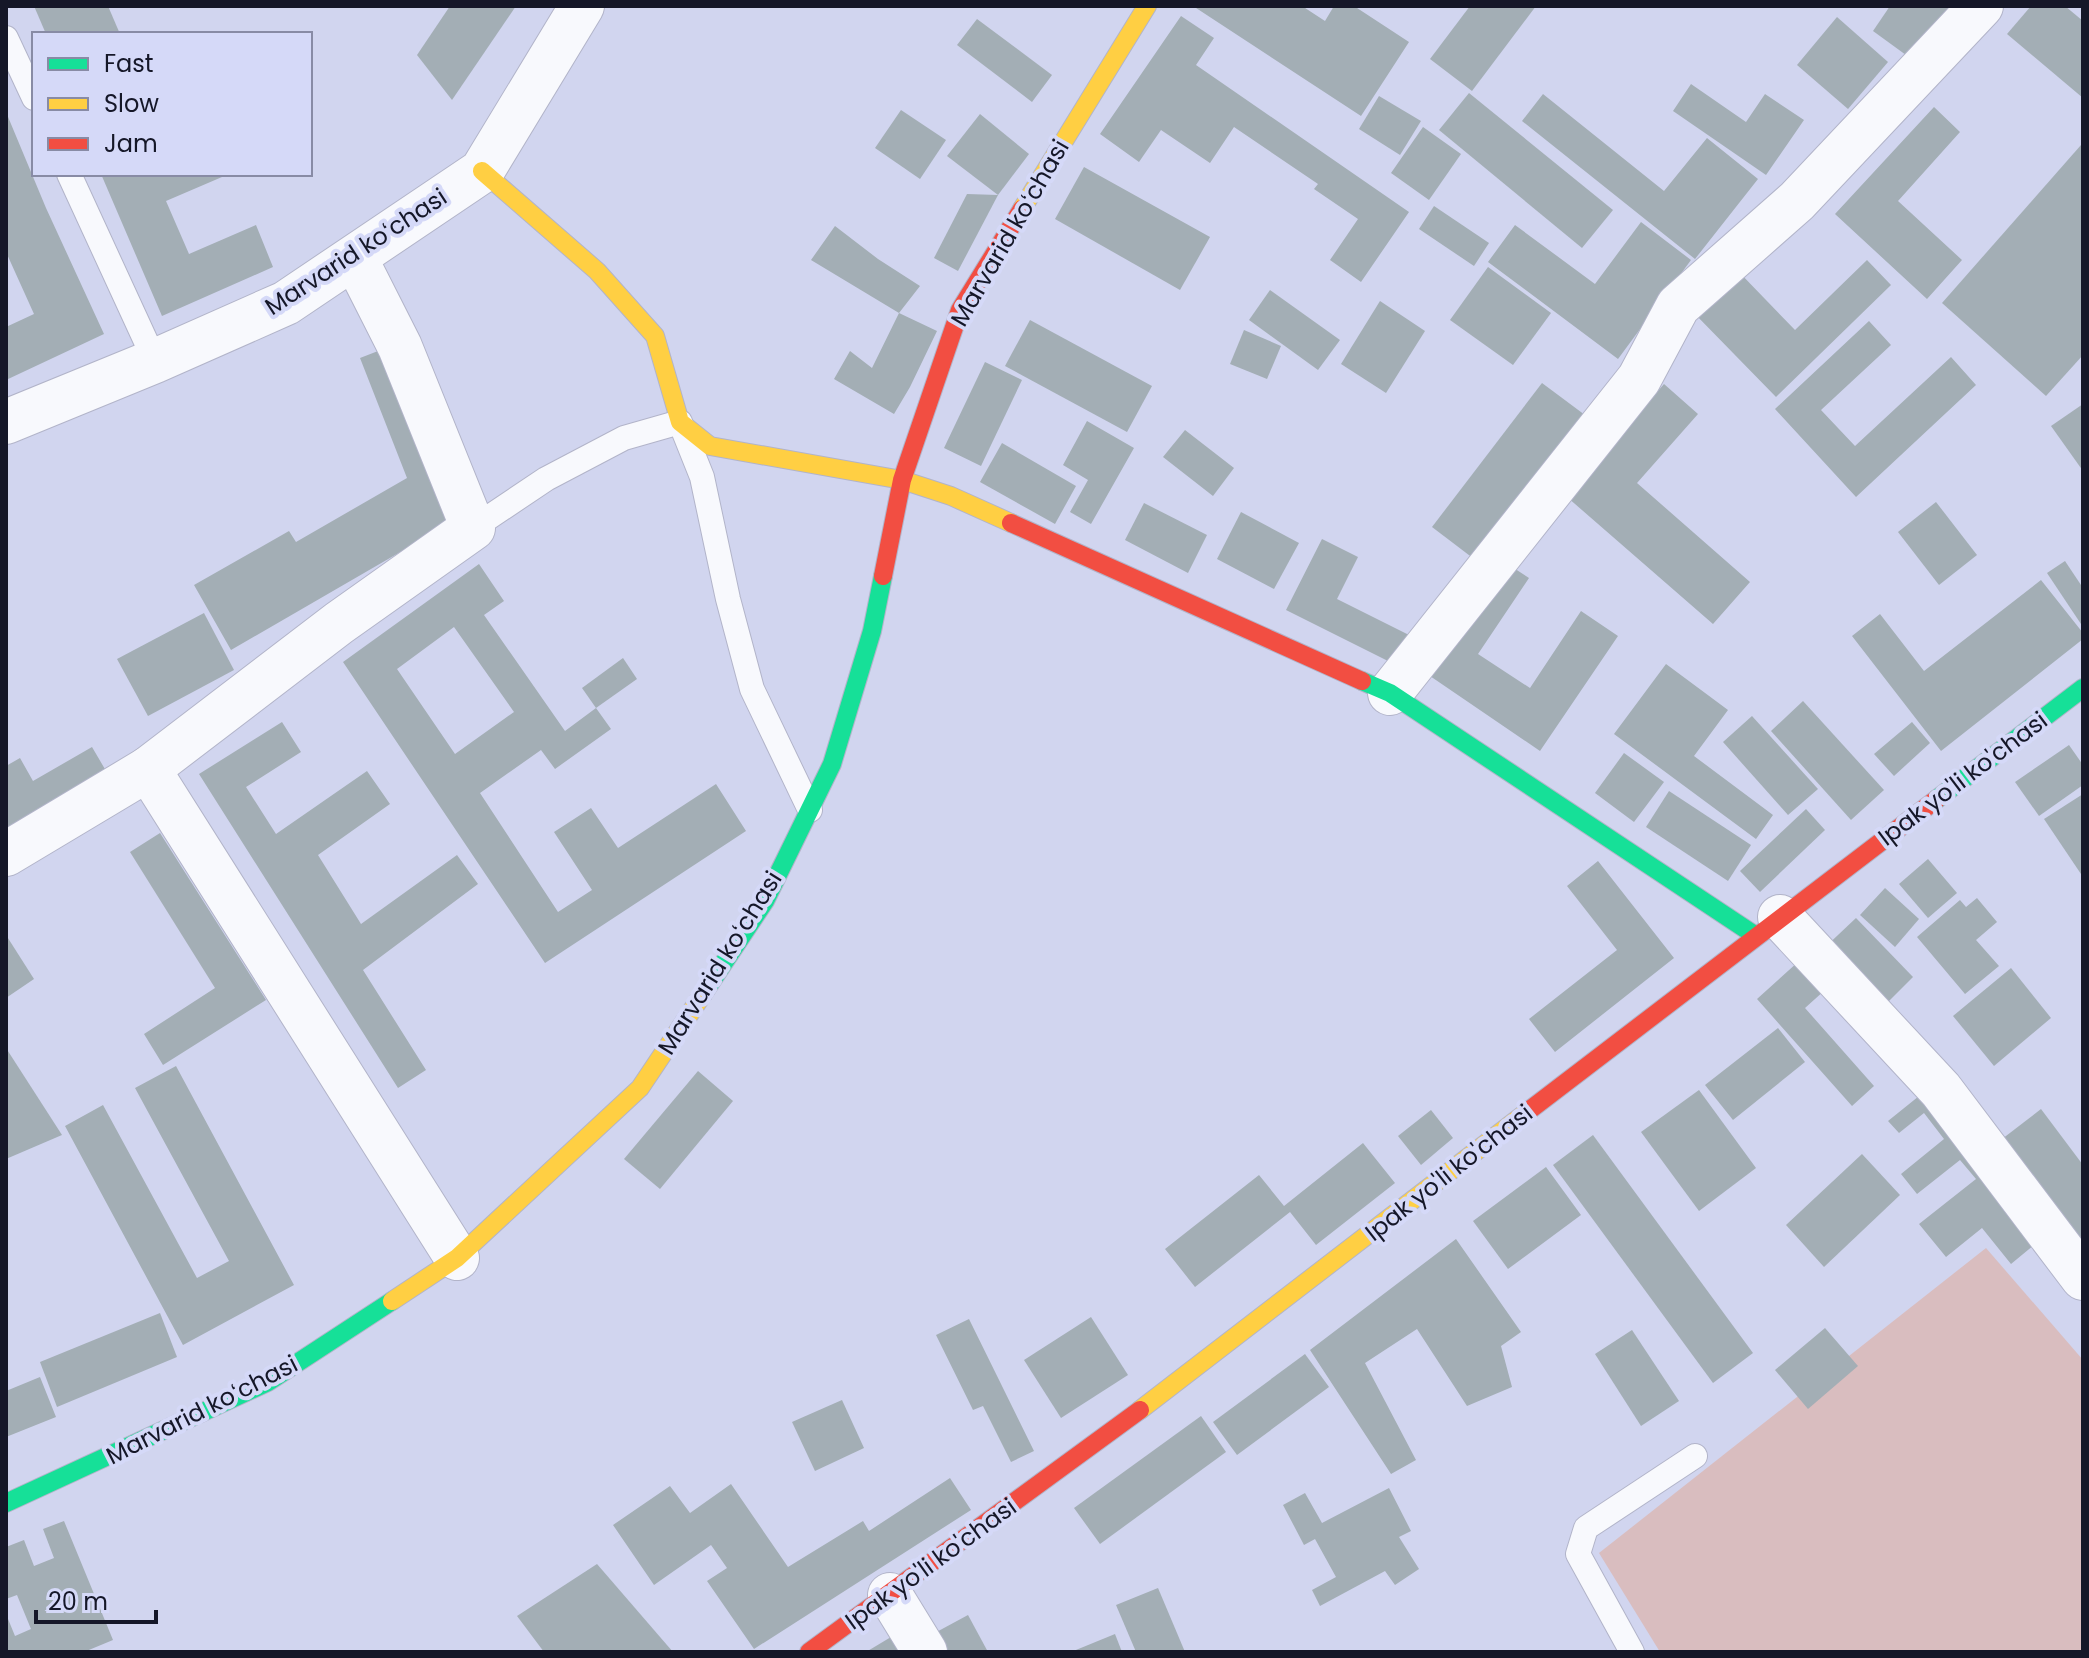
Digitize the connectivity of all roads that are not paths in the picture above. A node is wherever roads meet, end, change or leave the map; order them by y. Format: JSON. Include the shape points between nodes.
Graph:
{"nodes":[{"id":1,"x":582,"y":6,"type":"edge"},
{"id":2,"x":1147,"y":6,"type":"edge"},
{"id":3,"x":1981,"y":6,"type":"edge"},
{"id":4,"x":6,"y":38,"type":"edge"},
{"id":5,"x":32,"y":94,"type":"edge"},
{"id":6,"x":482,"y":171,"type":"junction"},
{"id":7,"x":70,"y":176,"type":"edge"},
{"id":8,"x":355,"y":258,"type":"junction"},
{"id":9,"x":155,"y":361,"type":"junction"},
{"id":10,"x":6,"y":422,"type":"edge"},
{"id":11,"x":680,"y":422,"type":"junction"},
{"id":12,"x":902,"y":480,"type":"junction"},
{"id":13,"x":473,"y":528,"type":"junction"},
{"id":14,"x":2083,"y":688,"type":"edge"},
{"id":15,"x":1390,"y":693,"type":"junction"},
{"id":16,"x":148,"y":769,"type":"junction"},
{"id":17,"x":810,"y":810,"type":"junction"},
{"id":18,"x":6,"y":854,"type":"edge"},
{"id":19,"x":1768,"y":927,"type":"junction"},
{"id":20,"x":457,"y":1258,"type":"junction"},
{"id":21,"x":2083,"y":1278,"type":"edge"},
{"id":22,"x":1695,"y":1456,"type":"dead end"},
{"id":23,"x":6,"y":1503,"type":"edge"},
{"id":24,"x":890,"y":1595,"type":"junction"},
{"id":25,"x":809,"y":1652,"type":"edge"},
{"id":26,"x":925,"y":1652,"type":"edge"},
{"id":27,"x":1632,"y":1652,"type":"edge"}],
"edges":[{"from":1,"to":6,"type":"street","name":"Marvarid koʻchasi"},
{"from":2,"to":12,"type":"street","name":"Marvarid koʻchasi","via":[[960,310]]},
{"from":3,"to":15,"type":"street","via":[[1797,201],[1678,306],[1639,379]]},
{"from":4,"to":5,"type":"lane"},
{"from":6,"to":8,"type":"street","name":"Marvarid koʻchasi"},
{"from":6,"to":11,"type":"street","via":[[597,271],[655,336]]},
{"from":7,"to":9,"type":"lane"},
{"from":8,"to":9,"type":"street","name":"Marvarid koʻchasi","via":[[286,303]]},
{"from":8,"to":13,"type":"street","via":[[400,347]]},
{"from":9,"to":10,"type":"street","name":"Marvarid koʻchasi"},
{"from":11,"to":12,"type":"street","via":[[710,446]]},
{"from":11,"to":13,"type":"lane","via":[[624,438],[546,479]]},
{"from":11,"to":17,"type":"lane","via":[[702,477],[752,689]]},
{"from":12,"to":15,"type":"street","via":[[951,496]]},
{"from":12,"to":17,"type":"street","name":"Marvarid koʻchasi","via":[[872,631],[832,764]]},
{"from":13,"to":16,"type":"street"},
{"from":14,"to":19,"type":"street","name":"Ipak yo'li ko'chasi"},
{"from":15,"to":19,"type":"street"},
{"from":16,"to":18,"type":"street"},
{"from":16,"to":20,"type":"street"},
{"from":17,"to":20,"type":"street","name":"Marvarid koʻchasi","via":[[765,901],[640,1088]]},
{"from":19,"to":21,"type":"street","via":[[1941,1090]]},
{"from":19,"to":24,"type":"street","name":"Ipak yo'li ko'chasi","via":[[1227,1345]]},
{"from":20,"to":23,"type":"street","name":"Marvarid koʻchasi","via":[[268,1382]]},
{"from":22,"to":27,"type":"lane","via":[[1586,1528],[1578,1554]]},
{"from":24,"to":25,"type":"street","name":"Ipak yo'li ko'chasi"},
{"from":24,"to":26,"type":"street"}]}
